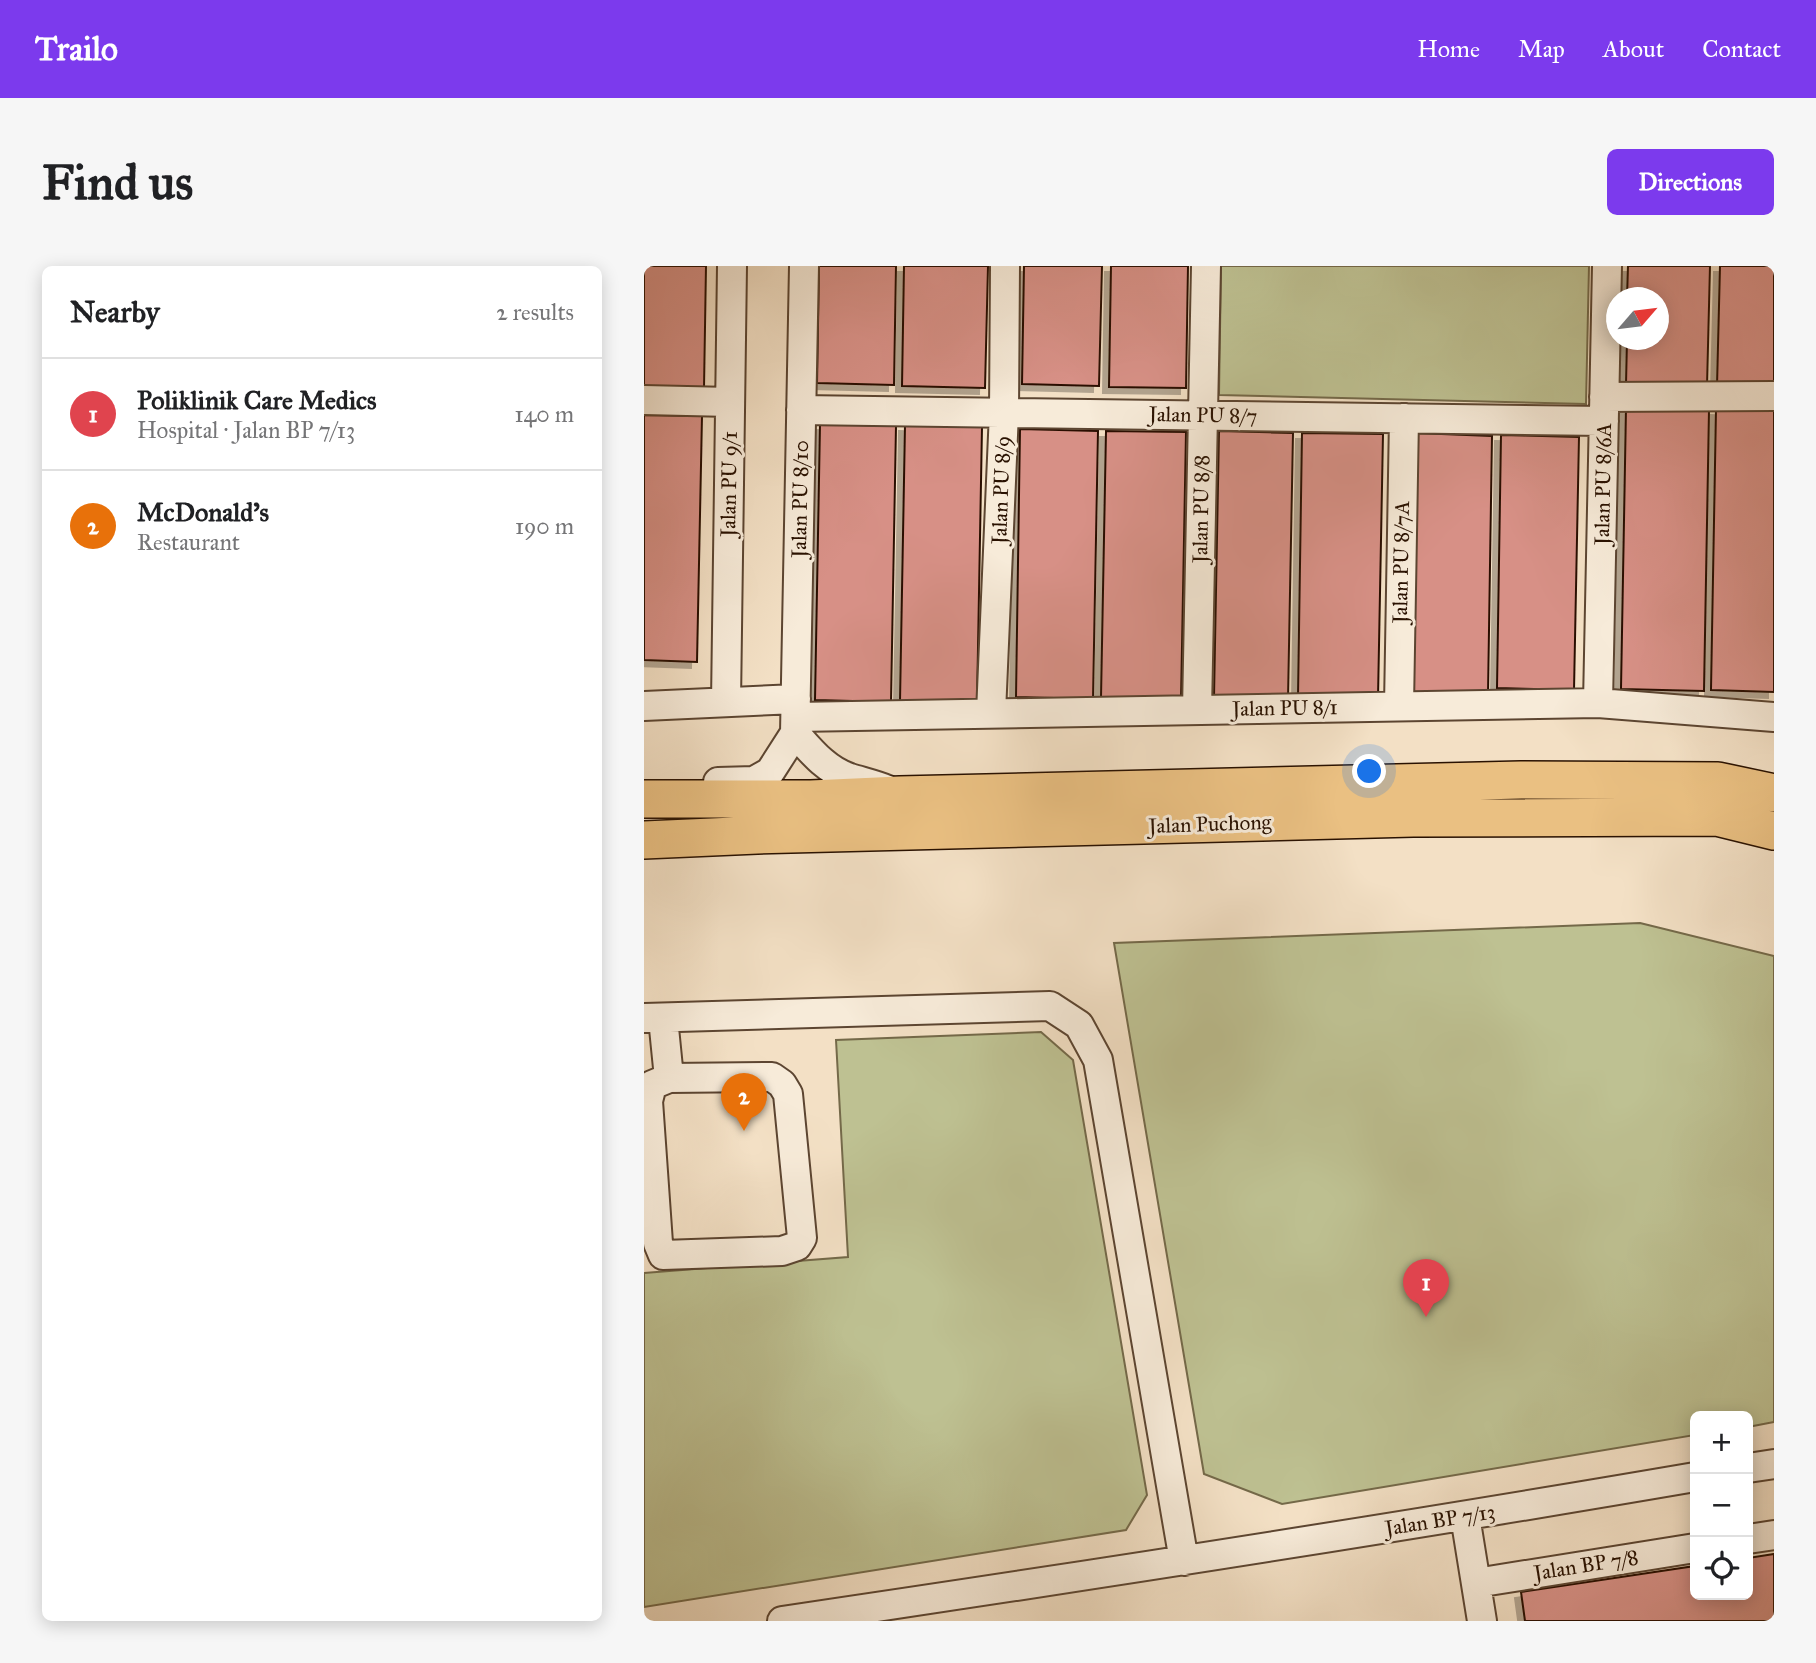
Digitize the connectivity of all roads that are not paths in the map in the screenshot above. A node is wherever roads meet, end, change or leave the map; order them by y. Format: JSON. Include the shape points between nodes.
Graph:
{"nodes":[{"id":1,"x":732,"y":266,"type":"edge"},
{"id":2,"x":804,"y":266,"type":"edge"},
{"id":3,"x":1006,"y":266,"type":"edge"},
{"id":4,"x":1206,"y":266,"type":"edge"},
{"id":5,"x":1607,"y":266,"type":"edge"},
{"id":6,"x":1774,"y":396,"type":"edge"},
{"id":7,"x":644,"y":400,"type":"edge"},
{"id":8,"x":730,"y":402,"type":"junction"},
{"id":9,"x":1604,"y":409,"type":"junction"},
{"id":10,"x":801,"y":410,"type":"junction"},
{"id":11,"x":1004,"y":412,"type":"junction"},
{"id":12,"x":1203,"y":415,"type":"junction"},
{"id":13,"x":1404,"y":418,"type":"junction"},
{"id":14,"x":726,"y":702,"type":"junction"},
{"id":15,"x":1598,"y":703,"type":"junction"},
{"id":16,"x":644,"y":706,"type":"edge"},
{"id":17,"x":1399,"y":706,"type":"junction"},
{"id":18,"x":1197,"y":710,"type":"junction"},
{"id":19,"x":992,"y":713,"type":"junction"},
{"id":20,"x":796,"y":716,"type":"junction"},
{"id":21,"x":1774,"y":717,"type":"edge"},
{"id":22,"x":1774,"y":793,"type":"edge"},
{"id":23,"x":900,"y":795,"type":"junction"},
{"id":24,"x":645,"y":799,"type":"edge"},
{"id":25,"x":1774,"y":831,"type":"edge"},
{"id":26,"x":644,"y":840,"type":"edge"},
{"id":27,"x":653,"y":1018,"type":"edge"},
{"id":28,"x":669,"y":1077,"type":"junction"},
{"id":29,"x":1774,"y":1464,"type":"edge"},
{"id":30,"x":1753,"y":1467,"type":"edge"},
{"id":31,"x":1690,"y":1478,"type":"edge"},
{"id":32,"x":1465,"y":1517,"type":"junction"},
{"id":33,"x":1774,"y":1535,"type":"edge"},
{"id":34,"x":1753,"y":1538,"type":"edge"},
{"id":35,"x":1690,"y":1549,"type":"edge"},
{"id":36,"x":1184,"y":1561,"type":"junction"},
{"id":37,"x":1476,"y":1583,"type":"junction"},
{"id":38,"x":782,"y":1621,"type":"edge"},
{"id":39,"x":1482,"y":1621,"type":"edge"}],
"edges":[{"from":1,"to":8,"type":"street","name":"Jalan PU 9/1"},
{"from":2,"to":10,"type":"street","name":"Jalan PU 8/10"},
{"from":3,"to":11,"type":"street","name":"Jalan PU 8/9"},
{"from":4,"to":12,"type":"street","name":"Jalan PU 8/8"},
{"from":5,"to":9,"type":"street","name":"Jalan PU 8/6A"},
{"from":6,"to":9,"type":"street","name":"Jalan PU 8/7"},
{"from":7,"to":8,"type":"street"},
{"from":8,"to":14,"type":"street","name":"Jalan PU 9/1"},
{"from":9,"to":13,"type":"street","name":"Jalan PU 8/7"},
{"from":9,"to":15,"type":"street","name":"Jalan PU 8/6A"},
{"from":10,"to":11,"type":"street","name":"Jalan PU 8/7"},
{"from":10,"to":20,"type":"street","name":"Jalan PU 8/10"},
{"from":11,"to":12,"type":"street","name":"Jalan PU 8/7"},
{"from":11,"to":19,"type":"street","name":"Jalan PU 8/9"},
{"from":12,"to":13,"type":"street","name":"Jalan PU 8/7"},
{"from":12,"to":18,"type":"street","name":"Jalan PU 8/8"},
{"from":13,"to":17,"type":"street","name":"Jalan PU 8/7A"},
{"from":14,"to":16,"type":"street","name":"Jalan PU 8/1"},
{"from":14,"to":20,"type":"street","name":"Jalan PU 8/1"},
{"from":15,"to":17,"type":"street","name":"Jalan PU 8/1"},
{"from":15,"to":21,"type":"street","name":"Jalan PU 8/1"},
{"from":17,"to":18,"type":"street","name":"Jalan PU 8/1"},
{"from":18,"to":19,"type":"street","name":"Jalan PU 8/1"},
{"from":19,"to":20,"type":"street","name":"Jalan PU 8/1"},
{"from":20,"to":23,"type":"street","via":[[821,762],[848,778]]},
{"from":20,"to":24,"type":"street","via":[[770,772],[754,781],[705,783]]},
{"from":22,"to":23,"type":"main road","name":"Jalan Puchong","via":[[1718,781],[1521,780]]},
{"from":23,"to":24,"type":"main road","name":"Jalan Puchong"},
{"from":25,"to":26,"type":"main road","name":"Jalan Puchong","via":[[1717,817],[1413,818]]},
{"from":27,"to":28,"type":"street"},
{"from":27,"to":36,"type":"street","via":[[1050,1006],[1079,1025],[1098,1060]]},
{"from":28,"to":28,"type":"street","via":[[652,1085],[648,1101],[658,1242],[663,1255],[782,1251],[797,1246],[802,1238],[788,1094],[782,1084],[772,1077]]},
{"from":29,"to":30,"type":"street"},
{"from":31,"to":32,"type":"street","name":"Jalan BP 7/13"},
{"from":32,"to":36,"type":"street","name":"Jalan BP 7/13"},
{"from":32,"to":37,"type":"street"},
{"from":33,"to":34,"type":"street"},
{"from":35,"to":37,"type":"street","name":"Jalan BP 7/8"},
{"from":36,"to":38,"type":"street","name":"Jalan BP 7/13"},
{"from":37,"to":39,"type":"street"}]}
